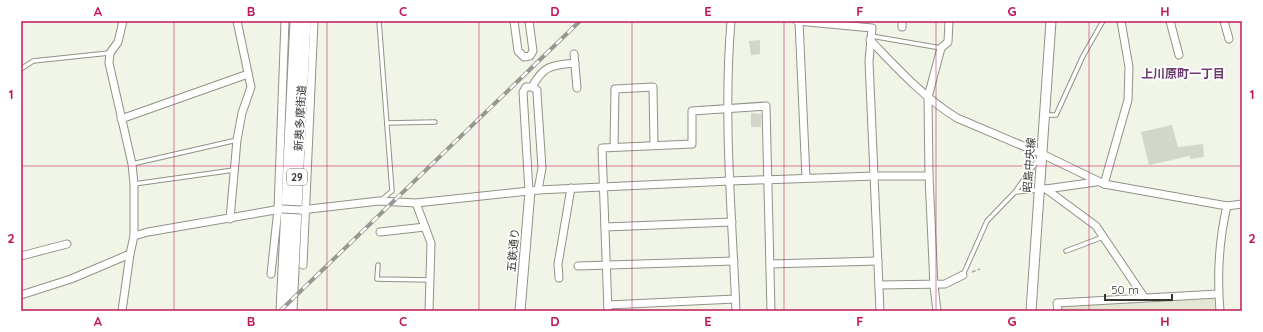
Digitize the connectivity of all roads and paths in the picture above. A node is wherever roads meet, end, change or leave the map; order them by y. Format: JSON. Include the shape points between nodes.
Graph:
{"nodes":[{"id":1,"x":123,"y":21,"type":"edge"},
{"id":2,"x":237,"y":21,"type":"edge"},
{"id":3,"x":286,"y":21,"type":"edge"},
{"id":4,"x":296,"y":21,"type":"edge"},
{"id":5,"x":305,"y":21,"type":"edge"},
{"id":6,"x":314,"y":21,"type":"edge"},
{"id":7,"x":379,"y":21,"type":"edge"},
{"id":8,"x":514,"y":21,"type":"edge"},
{"id":9,"x":529,"y":21,"type":"edge"},
{"id":10,"x":731,"y":21,"type":"edge"},
{"id":11,"x":798,"y":21,"type":"edge"},
{"id":12,"x":949,"y":21,"type":"edge"},
{"id":13,"x":1051,"y":21,"type":"edge"},
{"id":14,"x":1103,"y":21,"type":"edge"},
{"id":15,"x":1121,"y":21,"type":"edge"},
{"id":16,"x":1170,"y":21,"type":"edge"},
{"id":17,"x":1224,"y":21,"type":"edge"},
{"id":18,"x":871,"y":38,"type":"junction"},
{"id":19,"x":1229,"y":39,"type":"dead end"},
{"id":20,"x":941,"y":48,"type":"junction"},
{"id":21,"x":110,"y":53,"type":"junction"},
{"id":22,"x":574,"y":54,"type":"dead end"},
{"id":23,"x":1179,"y":55,"type":"dead end"},
{"id":24,"x":575,"y":63,"type":"junction"},
{"id":25,"x":21,"y":69,"type":"edge"},
{"id":26,"x":248,"y":74,"type":"junction"},
{"id":27,"x":532,"y":86,"type":"junction"},
{"id":28,"x":577,"y":88,"type":"dead end"},
{"id":29,"x":928,"y":97,"type":"junction"},
{"id":30,"x":728,"y":108,"type":"junction"},
{"id":31,"x":1044,"y":114,"type":"junction"},
{"id":32,"x":121,"y":119,"type":"junction"},
{"id":33,"x":435,"y":122,"type":"dead end"},
{"id":34,"x":387,"y":123,"type":"junction"},
{"id":35,"x":237,"y":140,"type":"junction"},
{"id":36,"x":654,"y":145,"type":"junction"},
{"id":37,"x":614,"y":147,"type":"junction"},
{"id":38,"x":1042,"y":154,"type":"junction"},
{"id":39,"x":132,"y":164,"type":"junction"},
{"id":40,"x":234,"y":170,"type":"junction"},
{"id":41,"x":875,"y":176,"type":"junction"},
{"id":42,"x":929,"y":176,"type":"junction"},
{"id":43,"x":806,"y":178,"type":"junction"},
{"id":44,"x":768,"y":179,"type":"junction"},
{"id":45,"x":730,"y":181,"type":"junction"},
{"id":46,"x":1100,"y":183,"type":"junction"},
{"id":47,"x":134,"y":184,"type":"junction"},
{"id":48,"x":603,"y":186,"type":"junction"},
{"id":49,"x":571,"y":188,"type":"junction"},
{"id":50,"x":1043,"y":190,"type":"junction"},
{"id":51,"x":532,"y":191,"type":"junction"},
{"id":52,"x":1015,"y":192,"type":"junction"},
{"id":53,"x":379,"y":201,"type":"junction"},
{"id":54,"x":416,"y":203,"type":"junction"},
{"id":55,"x":1242,"y":204,"type":"edge"},
{"id":56,"x":1227,"y":206,"type":"junction"},
{"id":57,"x":280,"y":209,"type":"junction"},
{"id":58,"x":303,"y":210,"type":"junction"},
{"id":59,"x":230,"y":219,"type":"junction"},
{"id":60,"x":732,"y":222,"type":"junction"},
{"id":61,"x":424,"y":227,"type":"junction"},
{"id":62,"x":605,"y":227,"type":"junction"},
{"id":63,"x":380,"y":232,"type":"dead end"},
{"id":64,"x":134,"y":236,"type":"junction"},
{"id":65,"x":1103,"y":237,"type":"junction"},
{"id":66,"x":66,"y":244,"type":"dead end"},
{"id":67,"x":1066,"y":251,"type":"dead end"},
{"id":68,"x":130,"y":254,"type":"junction"},
{"id":69,"x":21,"y":256,"type":"edge"},
{"id":70,"x":734,"y":261,"type":"junction"},
{"id":71,"x":878,"y":261,"type":"junction"},
{"id":72,"x":770,"y":264,"type":"junction"},
{"id":73,"x":303,"y":265,"type":"dead end"},
{"id":74,"x":378,"y":266,"type":"dead end"},
{"id":75,"x":578,"y":266,"type":"dead end"},
{"id":76,"x":606,"y":266,"type":"junction"},
{"id":77,"x":271,"y":274,"type":"dead end"},
{"id":78,"x":962,"y":275,"type":"joint"},
{"id":79,"x":559,"y":278,"type":"dead end"},
{"id":80,"x":430,"y":280,"type":"junction"},
{"id":81,"x":879,"y":285,"type":"junction"},
{"id":82,"x":934,"y":286,"type":"junction"},
{"id":83,"x":1218,"y":294,"type":"junction"},
{"id":84,"x":21,"y":295,"type":"edge"},
{"id":85,"x":1144,"y":297,"type":"junction"},
{"id":86,"x":735,"y":299,"type":"junction"},
{"id":87,"x":608,"y":308,"type":"edge"},
{"id":88,"x":122,"y":311,"type":"edge"},
{"id":89,"x":282,"y":311,"type":"edge"},
{"id":90,"x":291,"y":311,"type":"edge"},
{"id":91,"x":429,"y":311,"type":"edge"},
{"id":92,"x":520,"y":311,"type":"edge"},
{"id":93,"x":736,"y":311,"type":"edge"},
{"id":94,"x":771,"y":311,"type":"edge"},
{"id":95,"x":880,"y":311,"type":"edge"},
{"id":96,"x":938,"y":311,"type":"edge"},
{"id":97,"x":1032,"y":311,"type":"edge"},
{"id":98,"x":1058,"y":311,"type":"edge"},
{"id":99,"x":1220,"y":311,"type":"edge"}],
"edges":[{"from":1,"to":21,"type":"street","via":[[118,42]]},
{"from":2,"to":26,"type":"street"},
{"from":3,"to":57,"type":"street"},
{"from":4,"to":89,"type":"main road","name":"新奥多摩街道","number":"29"},
{"from":5,"to":90,"type":"main road","name":"新奥多摩街道","number":"29"},
{"from":6,"to":58,"type":"street"},
{"from":7,"to":34,"type":"lane"},
{"from":8,"to":9,"type":"street","via":[[518,52],[524,57],[530,56],[533,51]]},
{"from":10,"to":30,"type":"street"},
{"from":11,"to":18,"type":"street","via":[[870,26],[873,30]]},
{"from":11,"to":43,"type":"street"},
{"from":12,"to":20,"type":"street","via":[[948,42]]},
{"from":13,"to":31,"type":"street","name":"昭島中央線"},
{"from":14,"to":31,"type":"lane","via":[[1082,56],[1056,115]]},
{"from":15,"to":46,"type":"street","via":[[1129,67],[1128,100]]},
{"from":16,"to":23,"type":"street"},
{"from":17,"to":19,"type":"street"},
{"from":18,"to":20,"type":"lane"},
{"from":18,"to":29,"type":"street","via":[[911,83]]},
{"from":18,"to":41,"type":"street"},
{"from":20,"to":29,"type":"street"},
{"from":21,"to":25,"type":"lane","via":[[33,61]]},
{"from":21,"to":32,"type":"street","via":[[109,63]]},
{"from":22,"to":24,"type":"street"},
{"from":24,"to":27,"type":"street","via":[[545,68]]},
{"from":24,"to":28,"type":"street"},
{"from":26,"to":32,"type":"street"},
{"from":26,"to":35,"type":"street","via":[[251,87],[242,113]]},
{"from":27,"to":51,"type":"street","via":[[537,90],[542,168]]},
{"from":27,"to":51,"type":"street","via":[[526,87],[523,92]]},
{"from":29,"to":38,"type":"street","via":[[957,118]]},
{"from":29,"to":42,"type":"street"},
{"from":30,"to":36,"type":"street","via":[[692,110],[692,144]]},
{"from":30,"to":44,"type":"street","via":[[766,106]]},
{"from":30,"to":45,"type":"street"},
{"from":31,"to":38,"type":"street","name":"昭島中央線"},
{"from":32,"to":39,"type":"street"},
{"from":33,"to":34,"type":"lane"},
{"from":34,"to":53,"type":"lane","via":[[392,191]]},
{"from":35,"to":39,"type":"lane"},
{"from":35,"to":40,"type":"street"},
{"from":36,"to":37,"type":"street"},
{"from":36,"to":37,"type":"street","via":[[653,87],[615,89]]},
{"from":37,"to":48,"type":"street","via":[[602,148]]},
{"from":38,"to":46,"type":"street"},
{"from":38,"to":50,"type":"street","name":"昭島中央線"},
{"from":38,"to":52,"type":"lane"},
{"from":39,"to":47,"type":"street"},
{"from":40,"to":47,"type":"lane"},
{"from":40,"to":59,"type":"street"},
{"from":41,"to":42,"type":"street"},
{"from":41,"to":43,"type":"street"},
{"from":41,"to":71,"type":"street"},
{"from":42,"to":82,"type":"street"},
{"from":43,"to":44,"type":"street"},
{"from":44,"to":45,"type":"street"},
{"from":44,"to":72,"type":"street"},
{"from":45,"to":48,"type":"street"},
{"from":45,"to":60,"type":"street"},
{"from":46,"to":50,"type":"street"},
{"from":46,"to":56,"type":"street"},
{"from":47,"to":64,"type":"street"},
{"from":48,"to":49,"type":"street"},
{"from":48,"to":62,"type":"street"},
{"from":49,"to":51,"type":"street"},
{"from":49,"to":79,"type":"street","via":[[558,264]]},
{"from":50,"to":52,"type":"lane"},
{"from":50,"to":65,"type":"street","via":[[1096,226]]},
{"from":50,"to":97,"type":"street","name":"昭島中央線"},
{"from":51,"to":54,"type":"street"},
{"from":51,"to":92,"type":"street","name":"五鉄通り"},
{"from":52,"to":78,"type":"lane","via":[[987,221]]},
{"from":53,"to":54,"type":"street"},
{"from":53,"to":58,"type":"street"},
{"from":54,"to":61,"type":"street"},
{"from":55,"to":56,"type":"street"},
{"from":56,"to":83,"type":"street","via":[[1221,231]]},
{"from":57,"to":58,"type":"street","bridge":true},
{"from":57,"to":59,"type":"street"},
{"from":57,"to":77,"type":"street"},
{"from":58,"to":73,"type":"street"},
{"from":59,"to":64,"type":"street"},
{"from":60,"to":62,"type":"street"},
{"from":60,"to":70,"type":"street"},
{"from":61,"to":63,"type":"street"},
{"from":61,"to":80,"type":"street","via":[[431,243]]},
{"from":62,"to":76,"type":"street"},
{"from":64,"to":68,"type":"street"},
{"from":65,"to":67,"type":"lane"},
{"from":65,"to":85,"type":"street"},
{"from":66,"to":69,"type":"street"},
{"from":68,"to":84,"type":"street","via":[[71,279]]},
{"from":68,"to":88,"type":"street"},
{"from":70,"to":76,"type":"street"},
{"from":70,"to":86,"type":"street"},
{"from":71,"to":72,"type":"street"},
{"from":71,"to":81,"type":"street"},
{"from":72,"to":94,"type":"street"},
{"from":74,"to":80,"type":"lane","via":[[377,279]]},
{"from":75,"to":76,"type":"street"},
{"from":76,"to":87,"type":"street"},
{"from":78,"to":82,"type":"street","via":[[945,284]]},
{"from":80,"to":91,"type":"street"},
{"from":81,"to":82,"type":"street"},
{"from":81,"to":95,"type":"street"},
{"from":82,"to":96,"type":"street"},
{"from":83,"to":85,"type":"street"},
{"from":83,"to":99,"type":"street"},
{"from":85,"to":98,"type":"street","via":[[1057,303]]},
{"from":86,"to":87,"type":"street"},
{"from":86,"to":93,"type":"street"}]}
